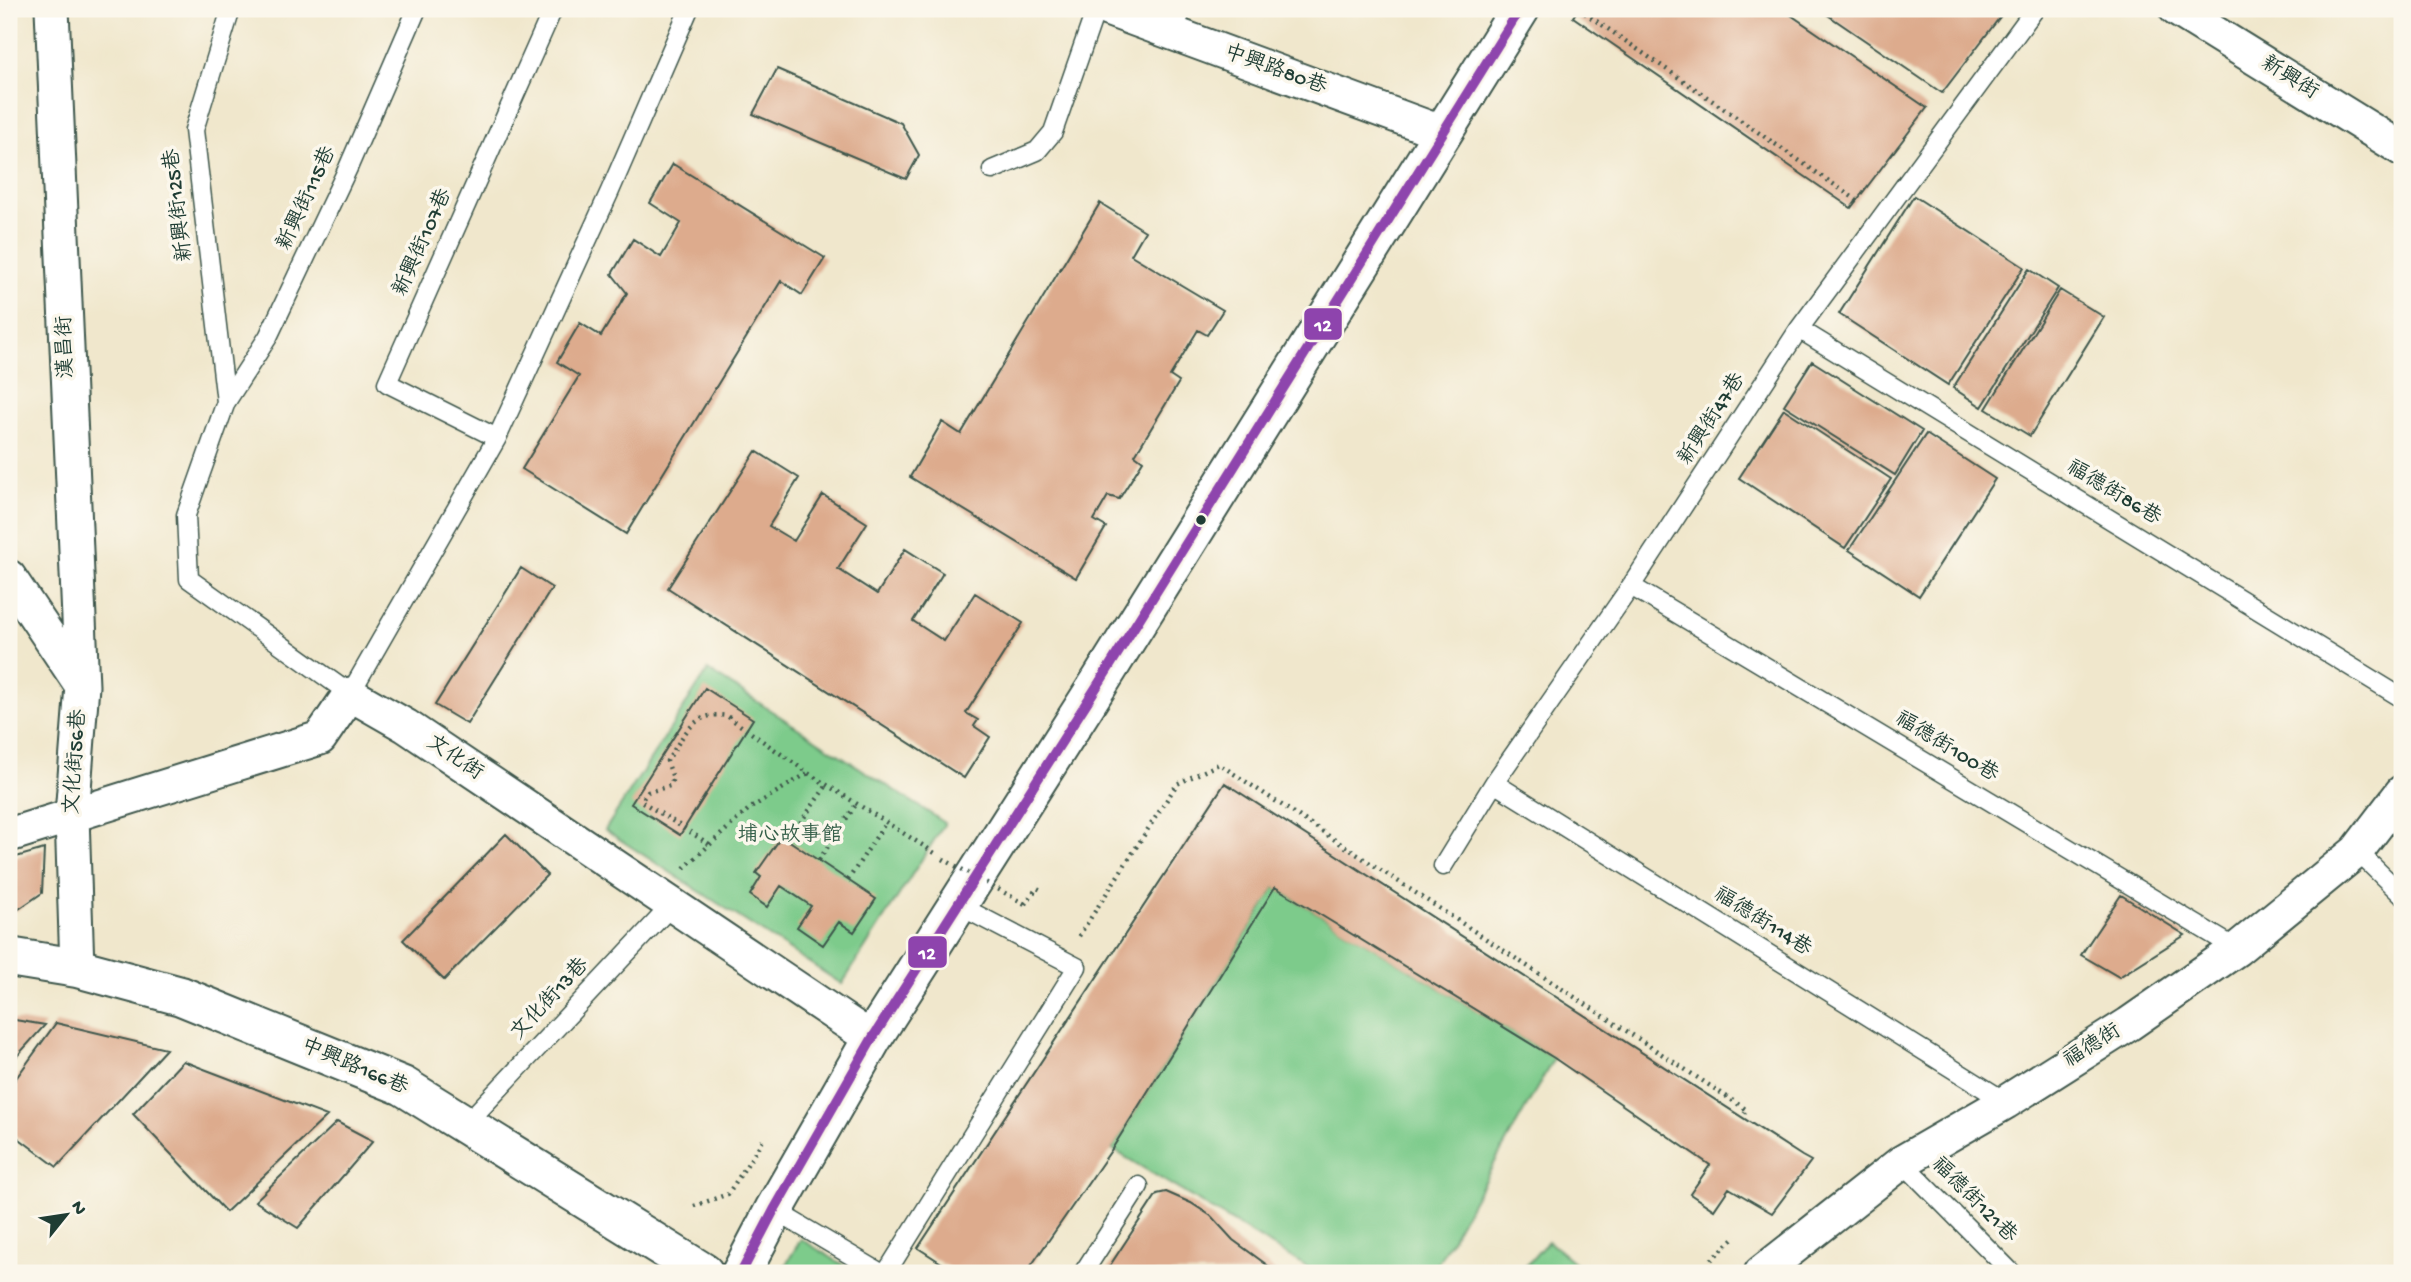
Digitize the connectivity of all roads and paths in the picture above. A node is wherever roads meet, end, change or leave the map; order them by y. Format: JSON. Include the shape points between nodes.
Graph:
{"nodes":[{"id":1,"x":52,"y":9,"type":"edge"},
{"id":2,"x":231,"y":9,"type":"edge"},
{"id":3,"x":417,"y":9,"type":"edge"},
{"id":4,"x":553,"y":9,"type":"edge"},
{"id":5,"x":689,"y":9,"type":"edge"},
{"id":6,"x":1096,"y":9,"type":"edge"},
{"id":7,"x":1107,"y":9,"type":"edge"},
{"id":8,"x":1520,"y":9,"type":"edge"},
{"id":9,"x":1579,"y":9,"type":"edge"},
{"id":10,"x":2035,"y":9,"type":"edge"},
{"id":11,"x":2176,"y":9,"type":"edge"},
{"id":12,"x":1177,"y":21,"type":"edge"},
{"id":13,"x":1443,"y":133,"type":"junction"},
{"id":14,"x":2402,"y":149,"type":"edge"},
{"id":15,"x":992,"y":170,"type":"dead end"},
{"id":16,"x":1882,"y":218,"type":"junction"},
{"id":17,"x":1799,"y":330,"type":"junction"},
{"id":18,"x":226,"y":402,"type":"junction"},
{"id":19,"x":497,"y":438,"type":"junction"},
{"id":20,"x":9,"y":577,"type":"edge"},
{"id":21,"x":1631,"y":586,"type":"junction"},
{"id":22,"x":82,"y":686,"type":"junction"},
{"id":23,"x":349,"y":694,"type":"junction"},
{"id":24,"x":2402,"y":698,"type":"edge"},
{"id":25,"x":808,"y":773,"type":"junction"},
{"id":26,"x":1494,"y":783,"type":"junction"},
{"id":27,"x":827,"y":785,"type":"junction"},
{"id":28,"x":2402,"y":792,"type":"edge"},
{"id":29,"x":857,"y":803,"type":"junction"},
{"id":30,"x":72,"y":815,"type":"junction"},
{"id":31,"x":886,"y":822,"type":"junction"},
{"id":32,"x":9,"y":835,"type":"edge"},
{"id":33,"x":788,"y":840,"type":"dead end"},
{"id":34,"x":709,"y":844,"type":"junction"},
{"id":35,"x":2357,"y":851,"type":"junction"},
{"id":36,"x":938,"y":855,"type":"dead end"},
{"id":37,"x":943,"y":859,"type":"dead end"},
{"id":38,"x":819,"y":860,"type":"dead end"},
{"id":39,"x":1443,"y":866,"type":"dead end"},
{"id":40,"x":679,"y":872,"type":"dead end"},
{"id":41,"x":848,"y":880,"type":"dead end"},
{"id":42,"x":1041,"y":890,"type":"dead end"},
{"id":43,"x":2402,"y":895,"type":"edge"},
{"id":44,"x":958,"y":905,"type":"junction"},
{"id":45,"x":671,"y":906,"type":"junction"},
{"id":46,"x":2237,"y":949,"type":"junction"},
{"id":47,"x":9,"y":957,"type":"edge"},
{"id":48,"x":1063,"y":960,"type":"junction"},
{"id":49,"x":77,"y":968,"type":"junction"},
{"id":50,"x":872,"y":1038,"type":"junction"},
{"id":51,"x":2006,"y":1101,"type":"junction"},
{"id":52,"x":1742,"y":1117,"type":"dead end"},
{"id":53,"x":465,"y":1125,"type":"junction"},
{"id":54,"x":765,"y":1136,"type":"dead end"},
{"id":55,"x":1902,"y":1162,"type":"junction"},
{"id":56,"x":1139,"y":1186,"type":"dead end"},
{"id":57,"x":694,"y":1206,"type":"dead end"},
{"id":58,"x":774,"y":1210,"type":"junction"},
{"id":59,"x":1736,"y":1236,"type":"dead end"},
{"id":60,"x":704,"y":1273,"type":"edge"},
{"id":61,"x":741,"y":1273,"type":"edge"},
{"id":62,"x":881,"y":1273,"type":"edge"},
{"id":63,"x":886,"y":1273,"type":"edge"},
{"id":64,"x":1083,"y":1273,"type":"edge"},
{"id":65,"x":1707,"y":1273,"type":"edge"},
{"id":66,"x":1760,"y":1273,"type":"edge"},
{"id":67,"x":2012,"y":1273,"type":"edge"}],
"edges":[{"from":1,"to":22,"type":"street","name":"漢昌街"},
{"from":2,"to":18,"type":"lane","name":"新興街125巷","via":[[194,130]]},
{"from":3,"to":18,"type":"lane","name":"新興街115巷","via":[[268,337]]},
{"from":4,"to":19,"type":"lane","name":"新興街107巷","via":[[387,383]]},
{"from":5,"to":19,"type":"lane"},
{"from":6,"to":15,"type":"lane","via":[[1053,132],[1037,151]]},
{"from":7,"to":12,"type":"street","name":"中興路80巷"},
{"from":8,"to":13,"type":"street"},
{"from":9,"to":16,"type":"path"},
{"from":10,"to":16,"type":"lane","name":"新興街47巷"},
{"from":11,"to":14,"type":"street","name":"新興街"},
{"from":12,"to":13,"type":"street","name":"中興路80巷"},
{"from":13,"to":44,"type":"street"},
{"from":16,"to":17,"type":"lane","name":"新興街47巷"},
{"from":17,"to":21,"type":"lane","name":"新興街47巷"},
{"from":17,"to":24,"type":"lane","name":"福德街86巷"},
{"from":18,"to":23,"type":"lane","via":[[186,515],[189,579]]},
{"from":19,"to":23,"type":"lane"},
{"from":20,"to":22,"type":"street","name":"文化街56巷"},
{"from":21,"to":26,"type":"lane","name":"新興街47巷"},
{"from":21,"to":46,"type":"lane","name":"福德街100巷"},
{"from":22,"to":30,"type":"street","name":"文化街56巷"},
{"from":23,"to":30,"type":"street","via":[[320,738]]},
{"from":23,"to":45,"type":"street","name":"文化街","via":[[406,726]]},
{"from":25,"to":27,"type":"path"},
{"from":25,"to":34,"type":"path","via":[[749,809]]},
{"from":25,"to":34,"type":"path","via":[[727,716],[712,713],[701,718],[667,761],[673,778],[670,786],[648,792],[641,801]]},
{"from":26,"to":39,"type":"lane","name":"新興街47巷"},
{"from":26,"to":51,"type":"lane","name":"福德街114巷"},
{"from":27,"to":29,"type":"path"},
{"from":27,"to":33,"type":"path"},
{"from":28,"to":35,"type":"street","name":"福德街"},
{"from":29,"to":31,"type":"path"},
{"from":29,"to":38,"type":"path"},
{"from":30,"to":32,"type":"street"},
{"from":30,"to":49,"type":"street","name":"文化街56巷"},
{"from":31,"to":36,"type":"path"},
{"from":31,"to":41,"type":"path"},
{"from":34,"to":40,"type":"path"},
{"from":35,"to":43,"type":"lane"},
{"from":35,"to":46,"type":"street","name":"福德街"},
{"from":37,"to":42,"type":"path","bridge":true,"via":[[1026,904],[1037,888]]},
{"from":44,"to":48,"type":"lane"},
{"from":44,"to":50,"type":"street"},
{"from":45,"to":50,"type":"street","name":"文化街"},
{"from":45,"to":53,"type":"lane","name":"文化街13巷"},
{"from":46,"to":51,"type":"street","name":"福德街"},
{"from":47,"to":49,"type":"street","name":"中興路166巷"},
{"from":48,"to":52,"type":"path","via":[[1177,784],[1219,764],[1747,1110]]},
{"from":48,"to":63,"type":"lane","via":[[1077,967]]},
{"from":49,"to":53,"type":"street","name":"中興路166巷","via":[[180,996],[403,1086]]},
{"from":50,"to":58,"type":"street"},
{"from":51,"to":55,"type":"street","name":"福德街"},
{"from":53,"to":60,"type":"street","name":"中興路166巷"},
{"from":54,"to":57,"type":"path","via":[[727,1194]]},
{"from":55,"to":66,"type":"street","name":"福德街"},
{"from":55,"to":67,"type":"lane","name":"福德街121巷"},
{"from":56,"to":64,"type":"lane"},
{"from":58,"to":61,"type":"street"},
{"from":58,"to":62,"type":"lane"},
{"from":59,"to":65,"type":"path","via":[[1712,1260]]}]}
